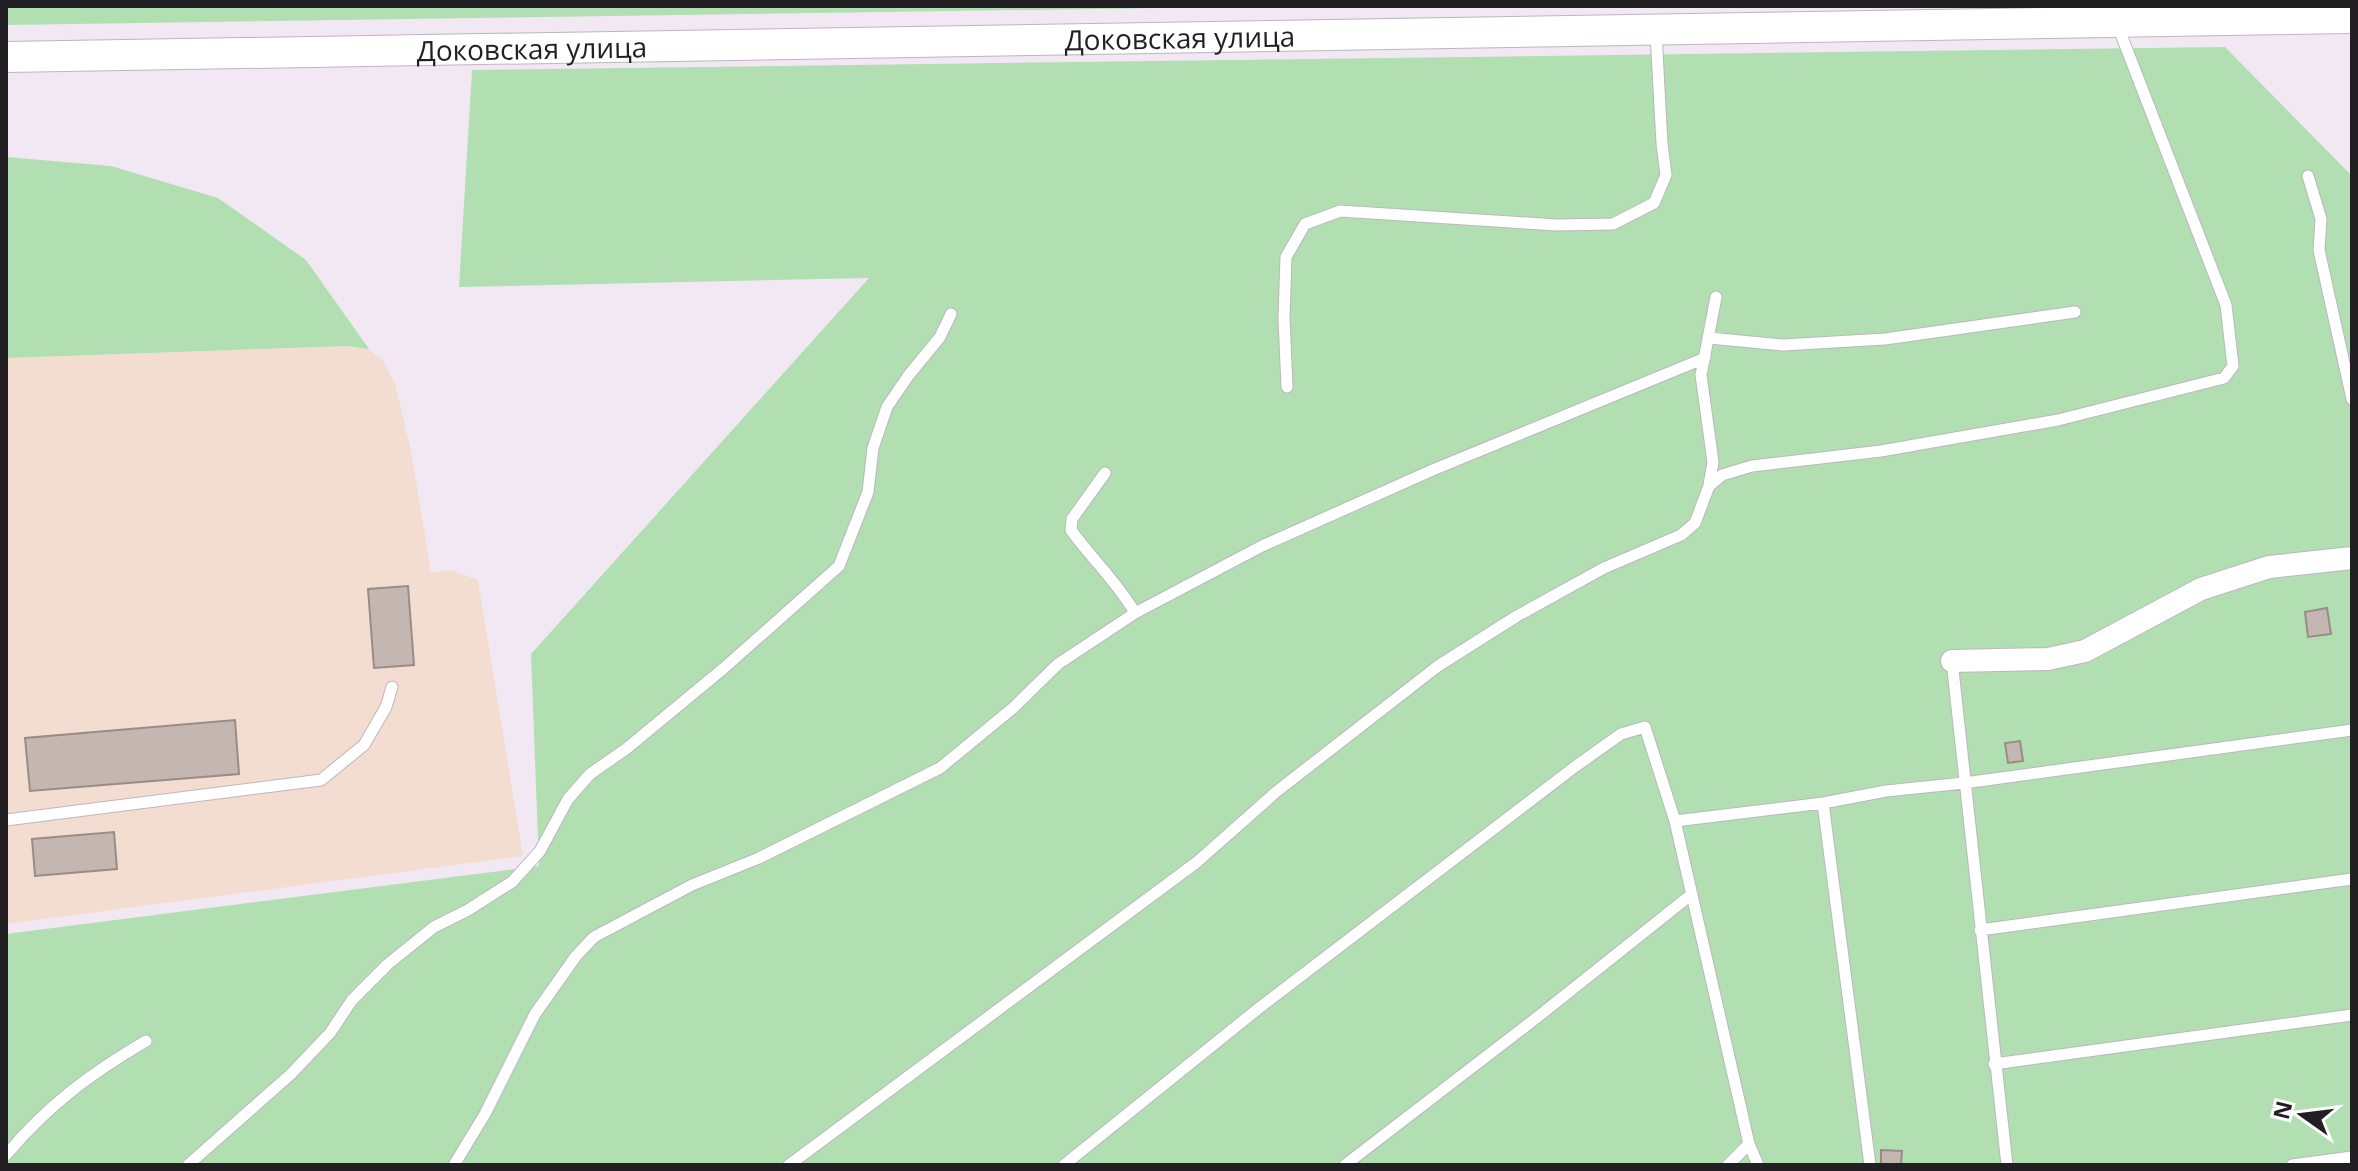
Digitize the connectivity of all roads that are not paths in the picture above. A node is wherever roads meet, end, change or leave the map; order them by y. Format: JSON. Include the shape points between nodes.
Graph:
{"nodes":[{"id":1,"x":2352,"y":18,"type":"edge"},
{"id":2,"x":2116,"y":23,"type":"junction"},
{"id":3,"x":1656,"y":28,"type":"junction"},
{"id":4,"x":6,"y":57,"type":"edge"},
{"id":5,"x":2308,"y":176,"type":"dead end"},
{"id":6,"x":1716,"y":297,"type":"dead end"},
{"id":7,"x":2075,"y":312,"type":"dead end"},
{"id":8,"x":951,"y":314,"type":"dead end"},
{"id":9,"x":1709,"y":338,"type":"junction"},
{"id":10,"x":1705,"y":358,"type":"junction"},
{"id":11,"x":1287,"y":387,"type":"dead end"},
{"id":12,"x":2352,"y":399,"type":"edge"},
{"id":13,"x":1105,"y":473,"type":"dead end"},
{"id":14,"x":1709,"y":486,"type":"junction"},
{"id":15,"x":2352,"y":558,"type":"edge"},
{"id":16,"x":1135,"y":613,"type":"junction"},
{"id":17,"x":1952,"y":661,"type":"joint"},
{"id":18,"x":392,"y":687,"type":"dead end"},
{"id":19,"x":2352,"y":730,"type":"edge"},
{"id":20,"x":1964,"y":783,"type":"junction"},
{"id":21,"x":1823,"y":803,"type":"junction"},
{"id":22,"x":6,"y":820,"type":"edge"},
{"id":23,"x":1675,"y":821,"type":"junction"},
{"id":24,"x":2352,"y":879,"type":"edge"},
{"id":25,"x":1692,"y":894,"type":"junction"},
{"id":26,"x":1980,"y":930,"type":"junction"},
{"id":27,"x":2352,"y":1015,"type":"edge"},
{"id":28,"x":146,"y":1041,"type":"dead end"},
{"id":29,"x":1994,"y":1064,"type":"junction"},
{"id":30,"x":1749,"y":1144,"type":"junction"},
{"id":31,"x":6,"y":1155,"type":"edge"},
{"id":32,"x":2352,"y":1157,"type":"edge"},
{"id":33,"x":188,"y":1165,"type":"edge"},
{"id":34,"x":454,"y":1165,"type":"edge"},
{"id":35,"x":789,"y":1165,"type":"edge"},
{"id":36,"x":1064,"y":1165,"type":"edge"},
{"id":37,"x":1345,"y":1165,"type":"edge"},
{"id":38,"x":1728,"y":1165,"type":"edge"},
{"id":39,"x":1758,"y":1165,"type":"edge"},
{"id":40,"x":1870,"y":1165,"type":"edge"},
{"id":41,"x":2007,"y":1165,"type":"edge"},
{"id":42,"x":2292,"y":1165,"type":"edge"}],
"edges":[{"from":1,"to":2,"type":"street","name":"Доковская улица"},
{"from":2,"to":3,"type":"street","name":"Доковская улица"},
{"from":2,"to":14,"type":"lane","via":[[2226,305],[2233,366],[2224,378],[2058,420],[1881,451],[1752,466],[1722,475]]},
{"from":3,"to":4,"type":"street","name":"Доковская улица"},
{"from":3,"to":11,"type":"lane","via":[[1666,175],[1654,203],[1613,224],[1340,211],[1305,224],[1286,257]]},
{"from":5,"to":12,"type":"lane","via":[[2321,219],[2319,250]]},
{"from":6,"to":9,"type":"lane"},
{"from":7,"to":9,"type":"lane","via":[[1885,339],[1783,345]]},
{"from":8,"to":33,"type":"lane","via":[[887,407],[873,448],[868,492],[839,566],[724,668],[590,774],[568,799],[540,851],[512,882],[434,927],[388,964],[291,1074]]},
{"from":9,"to":10,"type":"lane"},
{"from":10,"to":14,"type":"lane","via":[[1702,396],[1713,462]]},
{"from":10,"to":16,"type":"lane","via":[[1262,546]]},
{"from":13,"to":16,"type":"lane","via":[[1072,519],[1071,530]]},
{"from":14,"to":35,"type":"lane","via":[[1695,523],[1681,535],[1604,568],[1438,666],[1276,792],[1197,862]]},
{"from":15,"to":17,"type":"street","via":[[2269,567],[2201,589],[2085,651],[2048,659]]},
{"from":16,"to":34,"type":"lane","via":[[1058,664],[940,768],[594,937],[535,1014]]},
{"from":17,"to":20,"type":"lane"},
{"from":18,"to":22,"type":"lane","via":[[364,745],[321,780]]},
{"from":19,"to":20,"type":"lane"},
{"from":20,"to":21,"type":"lane"},
{"from":20,"to":26,"type":"lane"},
{"from":21,"to":23,"type":"lane"},
{"from":21,"to":40,"type":"lane"},
{"from":23,"to":25,"type":"lane"},
{"from":23,"to":36,"type":"lane","via":[[1645,727],[1621,734],[1259,1008]]},
{"from":24,"to":26,"type":"lane"},
{"from":25,"to":30,"type":"lane"},
{"from":25,"to":37,"type":"lane"},
{"from":26,"to":29,"type":"lane"},
{"from":27,"to":29,"type":"lane"},
{"from":28,"to":31,"type":"lane","via":[[88,1076],[31,1124]]},
{"from":29,"to":41,"type":"lane"},
{"from":30,"to":38,"type":"lane"},
{"from":30,"to":39,"type":"lane"},
{"from":32,"to":42,"type":"lane"}]}
